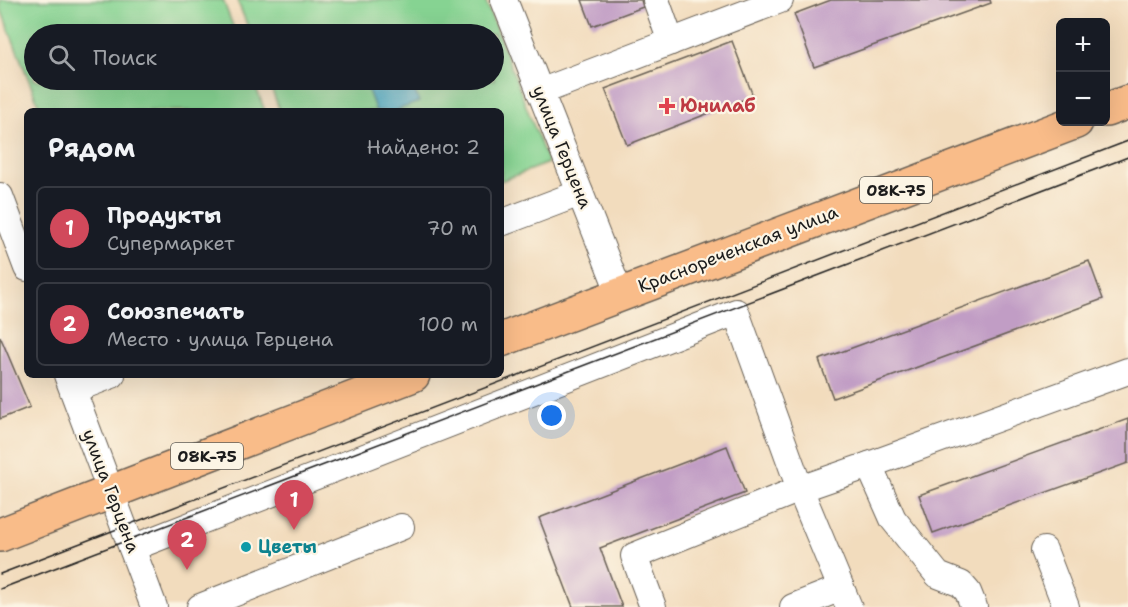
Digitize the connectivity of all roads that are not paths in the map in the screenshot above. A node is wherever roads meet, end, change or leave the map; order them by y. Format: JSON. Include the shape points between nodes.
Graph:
{"nodes":[{"id":1,"x":504,"y":0,"type":"edge"},
{"id":2,"x":656,"y":0,"type":"edge"},
{"id":3,"x":780,"y":0,"type":"edge"},
{"id":4,"x":671,"y":42,"type":"junction"},
{"id":5,"x":540,"y":92,"type":"junction"},
{"id":6,"x":1128,"y":102,"type":"edge"},
{"id":7,"x":1110,"y":109,"type":"edge"},
{"id":8,"x":1065,"y":126,"type":"edge"},
{"id":9,"x":580,"y":193,"type":"junction"},
{"id":10,"x":0,"y":196,"type":"edge"},
{"id":11,"x":504,"y":222,"type":"edge"},
{"id":12,"x":24,"y":260,"type":"edge"},
{"id":13,"x":620,"y":294,"type":"junction"},
{"id":14,"x":504,"y":339,"type":"edge"},
{"id":15,"x":1128,"y":371,"type":"edge"},
{"id":16,"x":96,"y":378,"type":"edge"},
{"id":17,"x":405,"y":378,"type":"edge"},
{"id":18,"x":70,"y":383,"type":"edge"},
{"id":19,"x":869,"y":465,"type":"junction"},
{"id":20,"x":800,"y":489,"type":"junction"},
{"id":21,"x":111,"y":493,"type":"junction"},
{"id":22,"x":402,"y":527,"type":"dead end"},
{"id":23,"x":0,"y":535,"type":"edge"},
{"id":24,"x":132,"y":548,"type":"junction"},
{"id":25,"x":1044,"y":549,"type":"dead end"},
{"id":26,"x":845,"y":597,"type":"edge"},
{"id":27,"x":154,"y":607,"type":"edge"},
{"id":28,"x":200,"y":607,"type":"edge"},
{"id":29,"x":652,"y":607,"type":"edge"},
{"id":30,"x":793,"y":607,"type":"edge"},
{"id":31,"x":974,"y":607,"type":"edge"},
{"id":32,"x":1066,"y":607,"type":"edge"}],
"edges":[{"from":1,"to":5,"type":"street","name":"улица Герцена"},
{"from":2,"to":4,"type":"street"},
{"from":3,"to":4,"type":"street"},
{"from":4,"to":5,"type":"street"},
{"from":5,"to":9,"type":"street","name":"улица Герцена"},
{"from":6,"to":7,"type":"main road"},
{"from":8,"to":13,"type":"main road","name":"Краснореченская улица","number":"08К-75"},
{"from":9,"to":11,"type":"street"},
{"from":9,"to":13,"type":"street","name":"улица Герцена"},
{"from":10,"to":12,"type":"street"},
{"from":13,"to":14,"type":"main road","name":"Краснореченская улица","number":"08К-75"},
{"from":15,"to":19,"type":"street"},
{"from":16,"to":18,"type":"street"},
{"from":17,"to":21,"type":"main road","number":"08К-75"},
{"from":18,"to":21,"type":"street","name":"улица Герцена"},
{"from":19,"to":20,"type":"street"},
{"from":19,"to":31,"type":"street","via":[[893,519],[938,575],[961,584]]},
{"from":20,"to":24,"type":"street","via":[[736,312]]},
{"from":20,"to":26,"type":"street"},
{"from":20,"to":29,"type":"street","via":[[634,556]]},
{"from":21,"to":23,"type":"main road","number":"08К-75"},
{"from":21,"to":24,"type":"street","name":"улица Герцена"},
{"from":22,"to":28,"type":"street"},
{"from":24,"to":27,"type":"street","name":"улица Герцена"},
{"from":25,"to":32,"type":"street"},
{"from":26,"to":30,"type":"street"}]}
